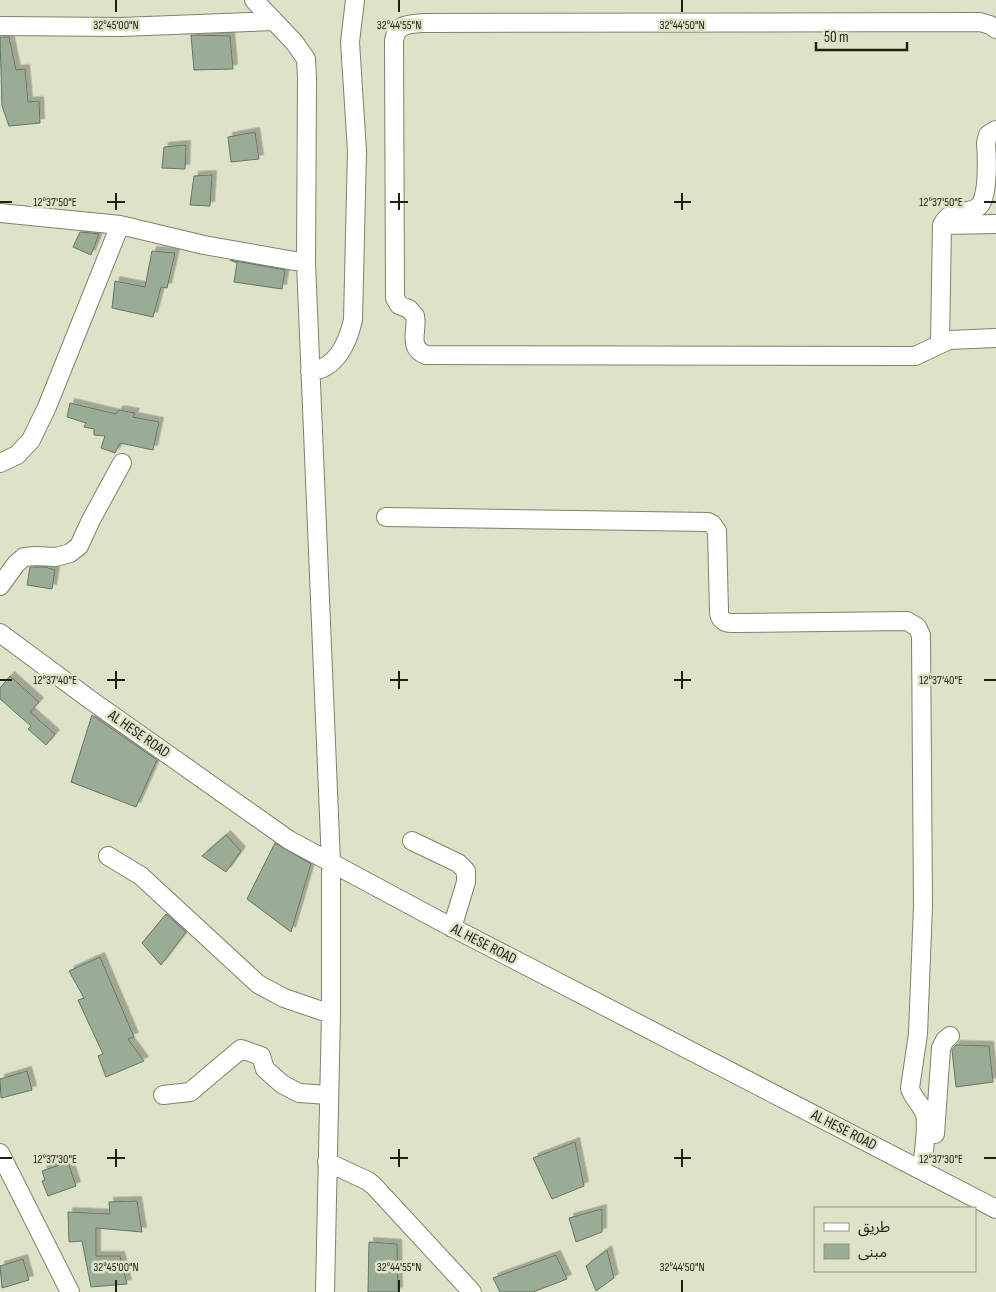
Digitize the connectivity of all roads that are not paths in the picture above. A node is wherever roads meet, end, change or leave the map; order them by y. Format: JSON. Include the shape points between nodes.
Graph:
{"nodes":[{"id":1,"x":254,"y":0,"type":"edge"},
{"id":2,"x":354,"y":0,"type":"edge"},
{"id":3,"x":274,"y":21,"type":"junction"},
{"id":4,"x":0,"y":26,"type":"edge"},
{"id":5,"x":996,"y":29,"type":"edge"},
{"id":6,"x":996,"y":130,"type":"edge"},
{"id":7,"x":0,"y":213,"type":"edge"},
{"id":8,"x":996,"y":224,"type":"edge"},
{"id":9,"x":120,"y":225,"type":"junction"},
{"id":10,"x":942,"y":225,"type":"junction"},
{"id":11,"x":306,"y":263,"type":"junction"},
{"id":12,"x":996,"y":338,"type":"edge"},
{"id":13,"x":940,"y":343,"type":"junction"},
{"id":14,"x":310,"y":371,"type":"junction"},
{"id":15,"x":0,"y":463,"type":"edge"},
{"id":16,"x":122,"y":463,"type":"dead end"},
{"id":17,"x":386,"y":517,"type":"dead end"},
{"id":18,"x":0,"y":586,"type":"edge"},
{"id":19,"x":0,"y":633,"type":"edge"},
{"id":20,"x":412,"y":841,"type":"dead end"},
{"id":21,"x":108,"y":856,"type":"dead end"},
{"id":22,"x":331,"y":863,"type":"junction"},
{"id":23,"x":452,"y":928,"type":"junction"},
{"id":24,"x":331,"y":1014,"type":"junction"},
{"id":25,"x":950,"y":1036,"type":"dead end"},
{"id":26,"x":164,"y":1095,"type":"dead end"},
{"id":27,"x":329,"y":1095,"type":"junction"},
{"id":28,"x":0,"y":1153,"type":"edge"},
{"id":29,"x":327,"y":1162,"type":"junction"},
{"id":30,"x":927,"y":1172,"type":"junction"},
{"id":31,"x":996,"y":1209,"type":"edge"},
{"id":32,"x":70,"y":1292,"type":"edge"},
{"id":33,"x":325,"y":1292,"type":"edge"},
{"id":34,"x":472,"y":1292,"type":"edge"}],
"edges":[{"from":1,"to":3,"type":"street"},
{"from":2,"to":14,"type":"street","via":[[350,42],[358,151],[353,320],[350,335],[335,359],[320,370]]},
{"from":3,"to":4,"type":"street","via":[[121,27]]},
{"from":3,"to":11,"type":"street","via":[[306,59]]},
{"from":5,"to":13,"type":"street","via":[[980,22],[423,23],[405,25],[394,37],[395,298],[399,306],[409,309],[415,316],[414,344],[418,351],[426,355],[915,356]]},
{"from":6,"to":10,"type":"street","via":[[988,135],[986,143],[986,193],[982,204],[952,214]]},
{"from":7,"to":9,"type":"street"},
{"from":8,"to":10,"type":"street"},
{"from":9,"to":11,"type":"street","via":[[204,245]]},
{"from":9,"to":15,"type":"street","via":[[31,440],[17,455]]},
{"from":10,"to":13,"type":"street"},
{"from":11,"to":14,"type":"street"},
{"from":12,"to":13,"type":"street","via":[[954,339]]},
{"from":14,"to":22,"type":"street"},
{"from":16,"to":18,"type":"street","via":[[79,546],[56,557],[24,557]]},
{"from":17,"to":30,"type":"street","via":[[708,522],[716,530],[719,615],[724,622],[907,621],[917,627],[921,635],[923,906],[918,1034],[910,1088],[925,1116]]},
{"from":19,"to":22,"type":"street","name":"AL HESE ROAD","via":[[280,834]]},
{"from":20,"to":23,"type":"street","via":[[458,863],[466,871],[466,882]]},
{"from":21,"to":24,"type":"street","via":[[141,876],[258,984],[284,998]]},
{"from":22,"to":23,"type":"street","name":"AL HESE ROAD"},
{"from":22,"to":24,"type":"street"},
{"from":23,"to":30,"type":"street","name":"AL HESE ROAD"},
{"from":24,"to":27,"type":"street"},
{"from":25,"to":30,"type":"street","via":[[941,1048]]},
{"from":26,"to":27,"type":"street","via":[[190,1092],[240,1049],[261,1056],[265,1069],[299,1093]]},
{"from":27,"to":29,"type":"street"},
{"from":28,"to":32,"type":"street"},
{"from":29,"to":33,"type":"street"},
{"from":29,"to":34,"type":"street","via":[[374,1186]]},
{"from":30,"to":31,"type":"street","name":"AL HESE ROAD"}]}
